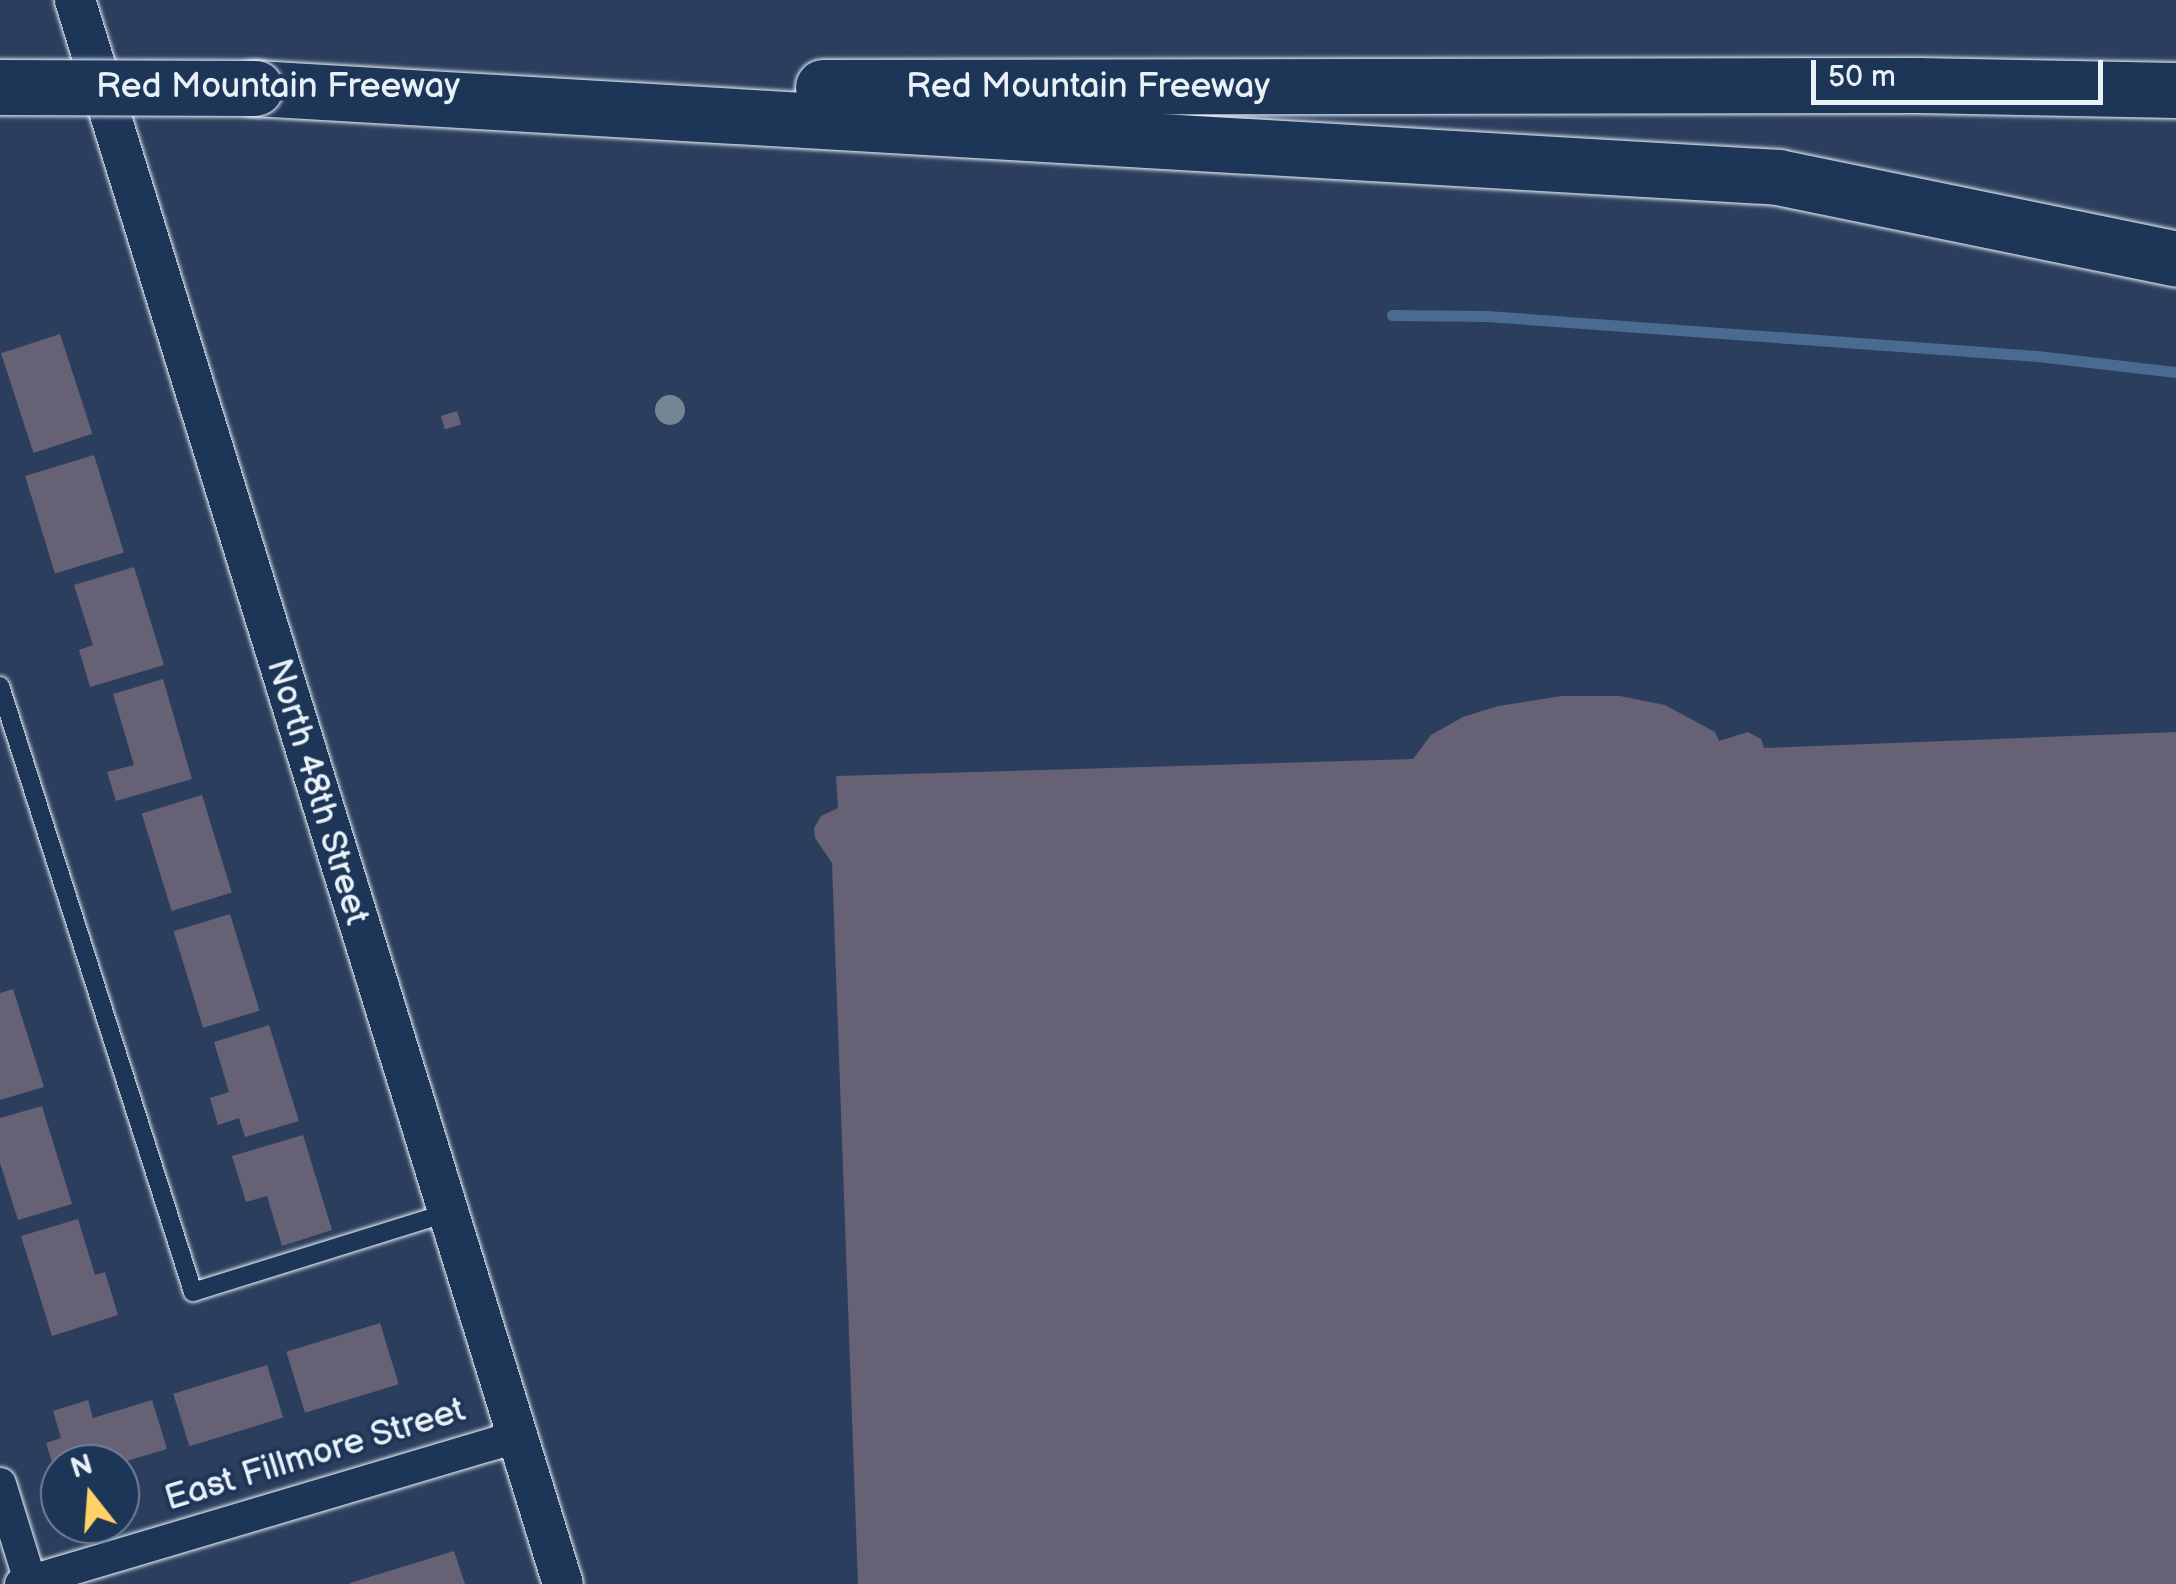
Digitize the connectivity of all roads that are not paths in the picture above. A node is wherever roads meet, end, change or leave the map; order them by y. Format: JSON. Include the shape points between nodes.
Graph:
{"nodes":[{"id":1,"x":74,"y":0,"type":"edge"},
{"id":2,"x":0,"y":87,"type":"edge"},
{"id":3,"x":254,"y":88,"type":"junction"},
{"id":4,"x":2176,"y":90,"type":"edge"},
{"id":5,"x":2176,"y":259,"type":"edge"},
{"id":6,"x":0,"y":686,"type":"edge"},
{"id":7,"x":447,"y":1213,"type":"junction"},
{"id":8,"x":516,"y":1437,"type":"junction"},
{"id":9,"x":0,"y":1484,"type":"edge"},
{"id":10,"x":27,"y":1583,"type":"edge"},
{"id":11,"x":563,"y":1584,"type":"edge"}],
"edges":[{"from":1,"to":7,"type":"street","name":"North 48th Street"},
{"from":2,"to":3,"type":"highway","name":"Red Mountain Freeway","bridge":true},
{"from":3,"to":4,"type":"highway","name":"Red Mountain Freeway"},
{"from":3,"to":5,"type":"highway","via":[[1778,177]]},
{"from":6,"to":7,"type":"lane","via":[[193,1292]]},
{"from":7,"to":8,"type":"street","name":"North 48th Street"},
{"from":8,"to":10,"type":"street","name":"East Fillmore Street"},
{"from":8,"to":11,"type":"street","name":"North 48th Street"},
{"from":9,"to":10,"type":"street"}]}
